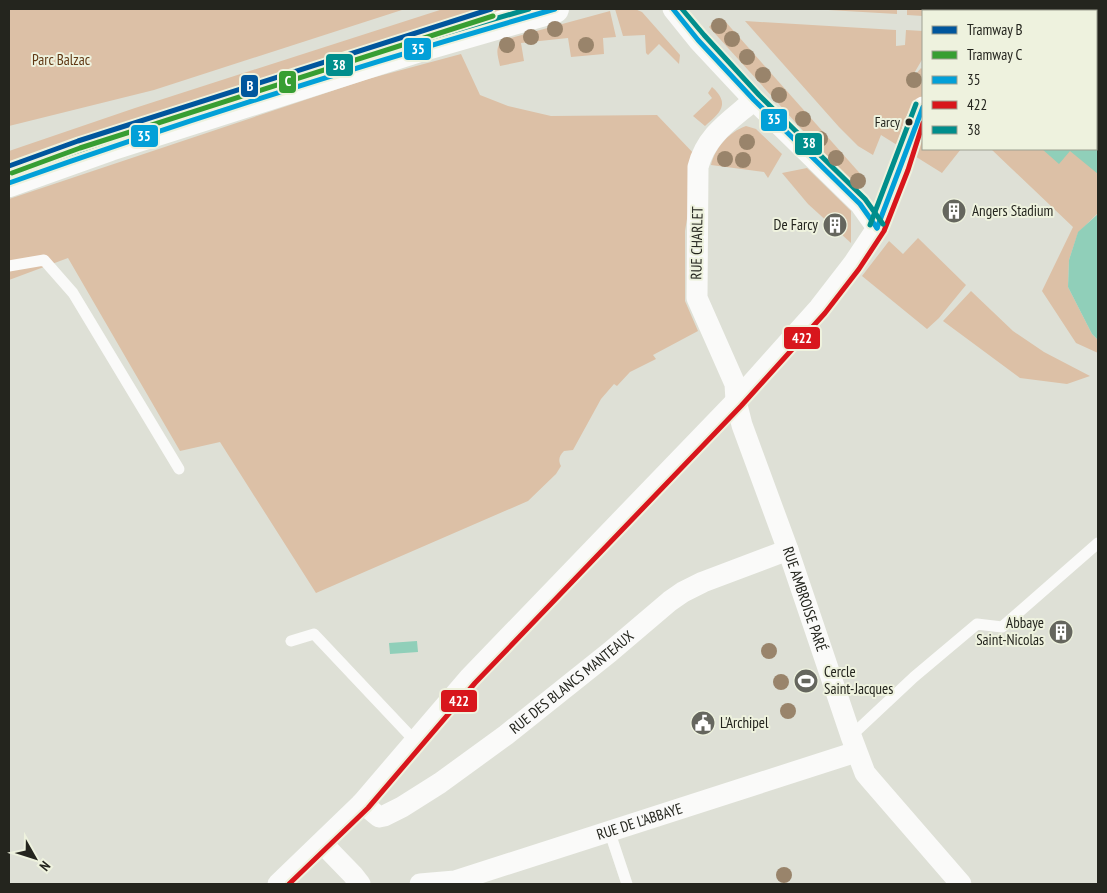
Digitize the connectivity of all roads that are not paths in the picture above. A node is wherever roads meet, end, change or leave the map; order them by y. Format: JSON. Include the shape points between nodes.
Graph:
{"nodes":[{"id":1,"x":555,"y":9,"type":"edge"},
{"id":2,"x":673,"y":9,"type":"edge"},
{"id":3,"x":754,"y":100,"type":"junction"},
{"id":4,"x":922,"y":109,"type":"edge"},
{"id":5,"x":9,"y":183,"type":"edge"},
{"id":6,"x":877,"y":228,"type":"junction"},
{"id":7,"x":9,"y":266,"type":"edge"},
{"id":8,"x":736,"y":401,"type":"junction"},
{"id":9,"x":180,"y":469,"type":"dead end"},
{"id":10,"x":1098,"y":542,"type":"edge"},
{"id":11,"x":788,"y":550,"type":"junction"},
{"id":12,"x":291,"y":641,"type":"dead end"},
{"id":13,"x":416,"y":740,"type":"junction"},
{"id":14,"x":854,"y":744,"type":"junction"},
{"id":15,"x":362,"y":803,"type":"junction"},
{"id":16,"x":609,"y":830,"type":"junction"},
{"id":17,"x":322,"y":843,"type":"junction"},
{"id":18,"x":278,"y":884,"type":"edge"},
{"id":19,"x":360,"y":884,"type":"edge"},
{"id":20,"x":420,"y":884,"type":"edge"},
{"id":21,"x":627,"y":884,"type":"edge"},
{"id":22,"x":961,"y":884,"type":"edge"}],
"edges":[{"from":1,"to":5,"type":"street","via":[[422,47],[110,147]]},
{"from":2,"to":3,"type":"street"},
{"from":3,"to":6,"type":"street","via":[[860,204]]},
{"from":3,"to":8,"type":"street","name":"RUE CHARLET","via":[[709,140],[698,167],[697,298],[735,384]]},
{"from":4,"to":6,"type":"street"},
{"from":6,"to":8,"type":"street","via":[[819,308]]},
{"from":7,"to":9,"type":"lane","via":[[44,260],[73,293]]},
{"from":8,"to":11,"type":"street","name":"RUE AMBROISE PARÉ"},
{"from":8,"to":13,"type":"street","via":[[469,678]]},
{"from":10,"to":14,"type":"lane","via":[[1002,627],[976,624],[914,677]]},
{"from":11,"to":14,"type":"street","name":"RUE AMBROISE PARÉ"},
{"from":11,"to":15,"type":"street","name":"RUE DES BLANCS MANTEAUX","via":[[703,582],[670,600],[506,735],[440,784],[402,807],[379,817]]},
{"from":12,"to":13,"type":"lane","via":[[314,634]]},
{"from":13,"to":15,"type":"street"},
{"from":14,"to":16,"type":"street","name":"RUE DE L'ABBAYE"},
{"from":14,"to":22,"type":"street","name":"RUE AMBROISE PARÉ","via":[[865,773]]},
{"from":15,"to":17,"type":"street"},
{"from":16,"to":20,"type":"street","name":"RUE DE L'ABBAYE","via":[[455,881]]},
{"from":16,"to":21,"type":"lane"},
{"from":17,"to":18,"type":"street"},
{"from":17,"to":19,"type":"street"}]}
